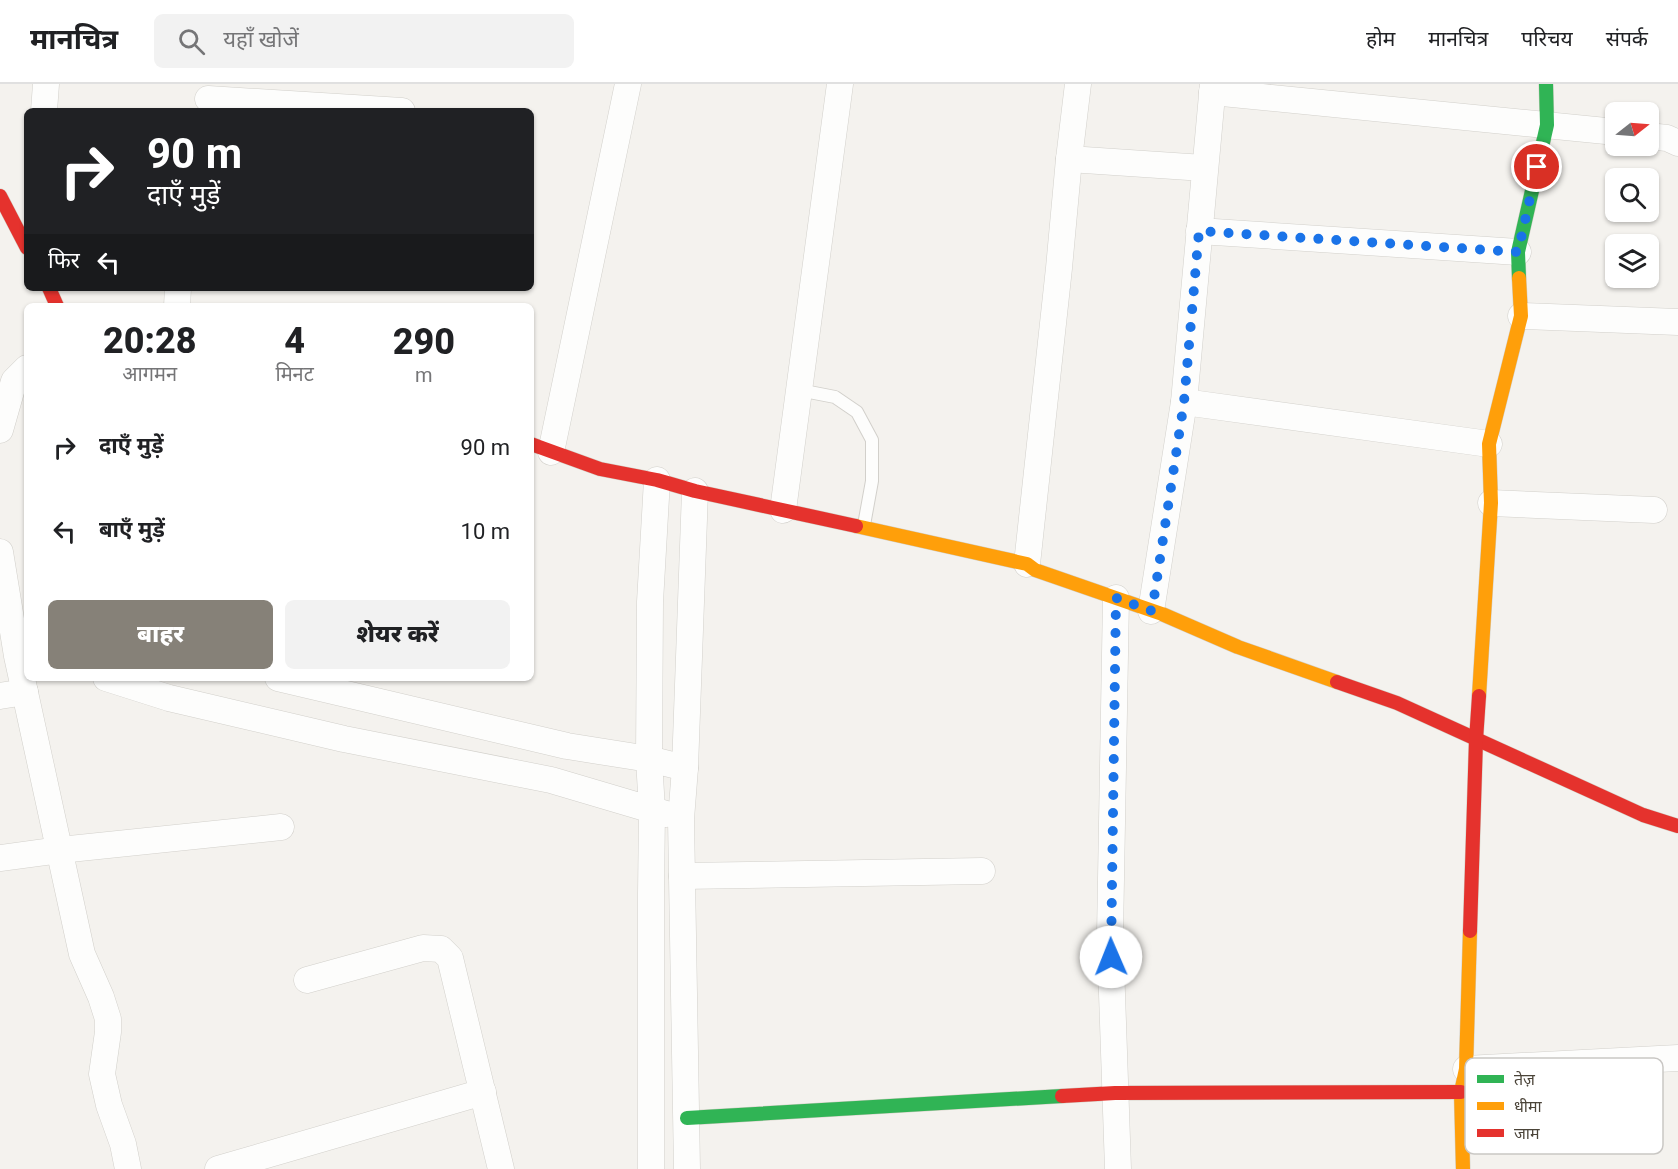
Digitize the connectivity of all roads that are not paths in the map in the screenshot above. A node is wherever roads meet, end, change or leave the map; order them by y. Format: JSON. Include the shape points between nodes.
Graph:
{"nodes":[{"id":1,"x":46,"y":84,"type":"edge"},
{"id":2,"x":628,"y":84,"type":"edge"},
{"id":3,"x":840,"y":84,"type":"edge"},
{"id":4,"x":1078,"y":84,"type":"edge"},
{"id":5,"x":1546,"y":84,"type":"edge"},
{"id":6,"x":1213,"y":88,"type":"edge"},
{"id":7,"x":207,"y":98,"type":"edge"},
{"id":8,"x":44,"y":108,"type":"edge"},
{"id":9,"x":357,"y":108,"type":"edge"},
{"id":10,"x":1547,"y":124,"type":"junction"},
{"id":11,"x":1605,"y":131,"type":"edge"},
{"id":12,"x":1659,"y":137,"type":"edge"},
{"id":13,"x":1678,"y":143,"type":"edge"},
{"id":14,"x":1069,"y":159,"type":"junction"},
{"id":15,"x":1204,"y":168,"type":"junction"},
{"id":16,"x":1,"y":200,"type":"edge"},
{"id":17,"x":1199,"y":231,"type":"junction"},
{"id":18,"x":24,"y":242,"type":"edge"},
{"id":19,"x":1518,"y":252,"type":"junction"},
{"id":20,"x":1521,"y":316,"type":"junction"},
{"id":21,"x":1678,"y":322,"type":"edge"},
{"id":22,"x":24,"y":371,"type":"edge"},
{"id":23,"x":799,"y":390,"type":"junction"},
{"id":24,"x":1184,"y":402,"type":"junction"},
{"id":25,"x":0,"y":430,"type":"edge"},
{"id":26,"x":1489,"y":444,"type":"junction"},
{"id":27,"x":541,"y":448,"type":"edge"},
{"id":28,"x":657,"y":480,"type":"junction"},
{"id":29,"x":695,"y":491,"type":"junction"},
{"id":30,"x":1491,"y":503,"type":"junction"},
{"id":31,"x":783,"y":510,"type":"junction"},
{"id":32,"x":1654,"y":510,"type":"dead end"},
{"id":33,"x":863,"y":528,"type":"junction"},
{"id":34,"x":0,"y":552,"type":"edge"},
{"id":35,"x":1027,"y":564,"type":"junction"},
{"id":36,"x":1116,"y":598,"type":"junction"},
{"id":37,"x":12,"y":605,"type":"edge"},
{"id":38,"x":1152,"y":611,"type":"junction"},
{"id":39,"x":15,"y":656,"type":"edge"},
{"id":40,"x":115,"y":681,"type":"edge"},
{"id":41,"x":291,"y":681,"type":"edge"},
{"id":42,"x":25,"y":692,"type":"junction"},
{"id":43,"x":0,"y":696,"type":"edge"},
{"id":44,"x":1476,"y":740,"type":"junction"},
{"id":45,"x":649,"y":759,"type":"junction"},
{"id":46,"x":686,"y":768,"type":"junction"},
{"id":47,"x":652,"y":810,"type":"junction"},
{"id":48,"x":681,"y":819,"type":"junction"},
{"id":49,"x":1678,"y":826,"type":"edge"},
{"id":50,"x":281,"y":827,"type":"dead end"},
{"id":51,"x":60,"y":850,"type":"junction"},
{"id":52,"x":0,"y":858,"type":"edge"},
{"id":53,"x":982,"y":871,"type":"dead end"},
{"id":54,"x":682,"y":876,"type":"junction"},
{"id":55,"x":307,"y":980,"type":"dead end"},
{"id":56,"x":1678,"y":1058,"type":"edge"},
{"id":57,"x":1663,"y":1060,"type":"edge"},
{"id":58,"x":1463,"y":1080,"type":"junction"},
{"id":59,"x":483,"y":1092,"type":"junction"},
{"id":60,"x":1115,"y":1094,"type":"junction"},
{"id":61,"x":687,"y":1118,"type":"junction"},
{"id":62,"x":128,"y":1169,"type":"edge"},
{"id":63,"x":218,"y":1169,"type":"edge"},
{"id":64,"x":501,"y":1169,"type":"edge"},
{"id":65,"x":651,"y":1169,"type":"edge"},
{"id":66,"x":687,"y":1169,"type":"edge"},
{"id":67,"x":1118,"y":1169,"type":"edge"},
{"id":68,"x":1463,"y":1169,"type":"edge"}],
"edges":[{"from":1,"to":8,"type":"street"},
{"from":2,"to":27,"type":"street"},
{"from":3,"to":23,"type":"street"},
{"from":4,"to":14,"type":"street"},
{"from":5,"to":10,"type":"street"},
{"from":6,"to":10,"type":"street"},
{"from":6,"to":15,"type":"street"},
{"from":7,"to":9,"type":"street"},
{"from":10,"to":11,"type":"street"},
{"from":10,"to":19,"type":"street"},
{"from":12,"to":13,"type":"street"},
{"from":14,"to":15,"type":"street"},
{"from":14,"to":35,"type":"street"},
{"from":15,"to":17,"type":"street"},
{"from":16,"to":18,"type":"street"},
{"from":17,"to":19,"type":"street"},
{"from":17,"to":24,"type":"street"},
{"from":19,"to":20,"type":"street"},
{"from":20,"to":21,"type":"street"},
{"from":20,"to":26,"type":"street"},
{"from":22,"to":25,"type":"street","via":[[14,381]]},
{"from":23,"to":31,"type":"street"},
{"from":23,"to":33,"type":"lane","via":[[835,397],[857,412],[872,440],[872,481]]},
{"from":24,"to":26,"type":"street"},
{"from":24,"to":38,"type":"street"},
{"from":26,"to":30,"type":"street"},
{"from":27,"to":28,"type":"street","via":[[600,469]]},
{"from":28,"to":29,"type":"street"},
{"from":28,"to":45,"type":"street","via":[[650,602]]},
{"from":29,"to":31,"type":"street"},
{"from":29,"to":46,"type":"street"},
{"from":30,"to":32,"type":"street"},
{"from":30,"to":44,"type":"street"},
{"from":31,"to":33,"type":"street"},
{"from":33,"to":35,"type":"street"},
{"from":34,"to":37,"type":"street"},
{"from":35,"to":36,"type":"street"},
{"from":36,"to":38,"type":"street"},
{"from":36,"to":60,"type":"street","via":[[1110,935]]},
{"from":37,"to":39,"type":"street"},
{"from":38,"to":44,"type":"street","via":[[1238,647],[1397,703]]},
{"from":39,"to":42,"type":"street"},
{"from":40,"to":47,"type":"street","via":[[169,698],[344,739],[551,780]]},
{"from":41,"to":45,"type":"street","via":[[567,746]]},
{"from":42,"to":43,"type":"street"},
{"from":42,"to":51,"type":"street"},
{"from":44,"to":49,"type":"street","via":[[1643,815]]},
{"from":44,"to":58,"type":"street"},
{"from":45,"to":46,"type":"street"},
{"from":45,"to":47,"type":"street"},
{"from":46,"to":48,"type":"street"},
{"from":47,"to":48,"type":"street"},
{"from":47,"to":65,"type":"street"},
{"from":48,"to":54,"type":"street"},
{"from":50,"to":51,"type":"street"},
{"from":51,"to":52,"type":"street"},
{"from":51,"to":62,"type":"street","via":[[82,954],[108,1019],[102,1074]]},
{"from":53,"to":54,"type":"street"},
{"from":54,"to":61,"type":"street"},
{"from":55,"to":59,"type":"street","via":[[423,948],[441,949],[450,958]]},
{"from":56,"to":57,"type":"street"},
{"from":58,"to":60,"type":"street"},
{"from":58,"to":68,"type":"street"},
{"from":59,"to":63,"type":"street"},
{"from":59,"to":64,"type":"street"},
{"from":60,"to":61,"type":"street"},
{"from":60,"to":67,"type":"street"},
{"from":61,"to":66,"type":"street"}]}
